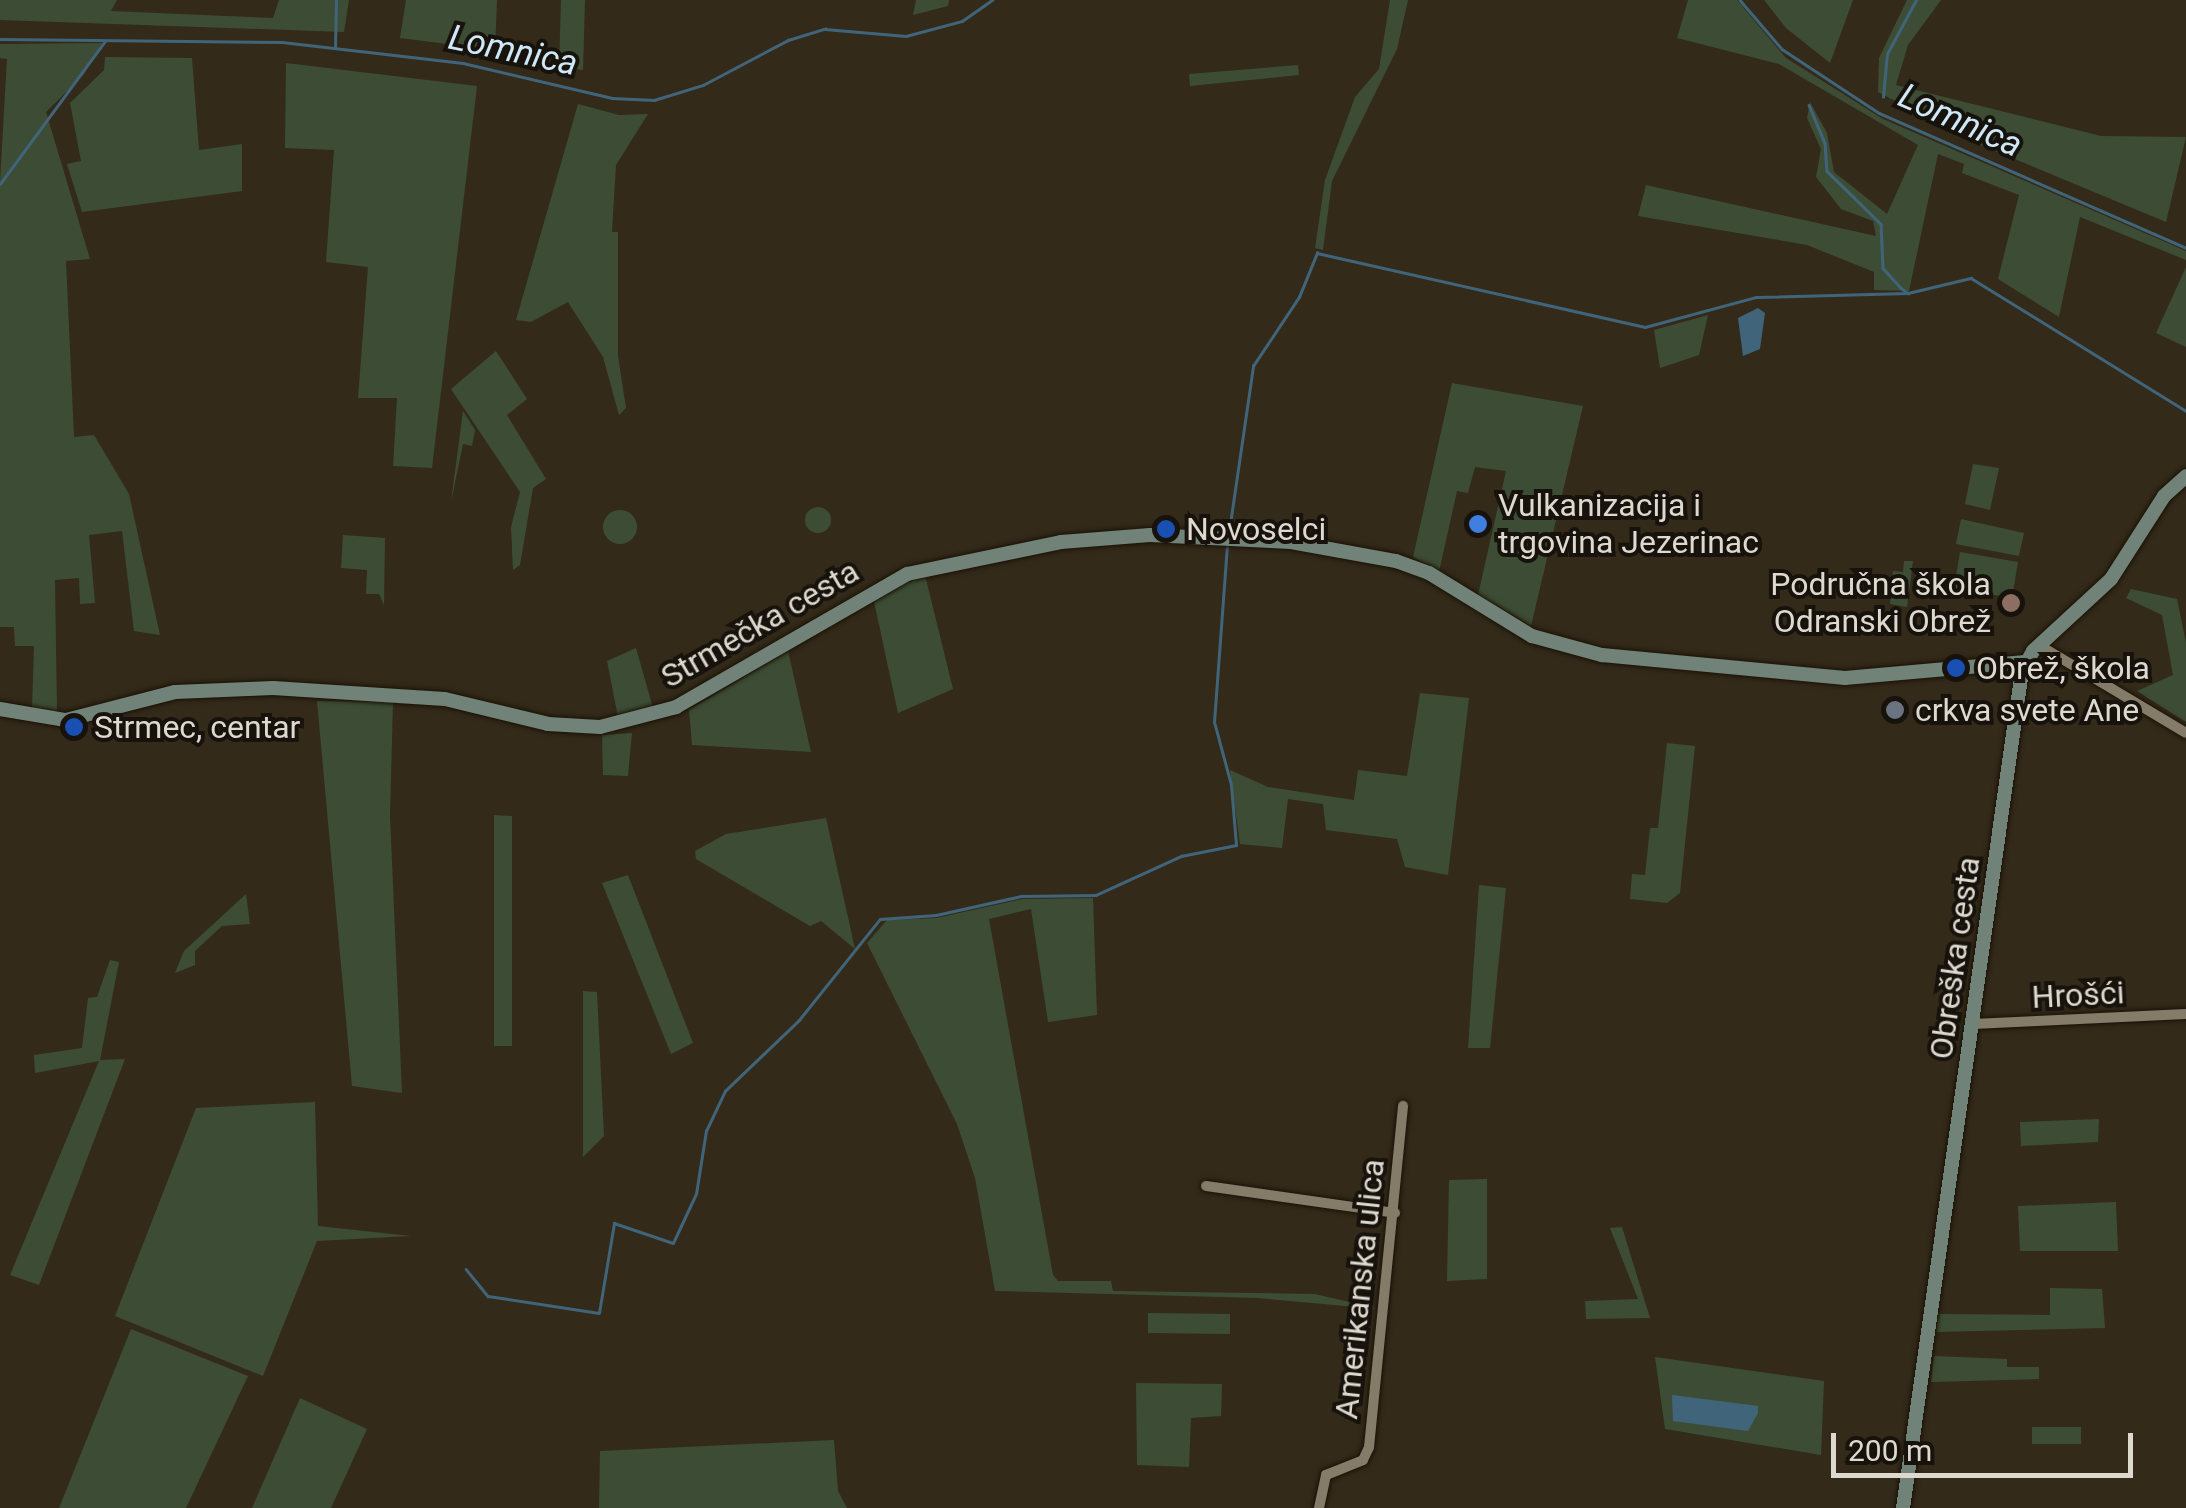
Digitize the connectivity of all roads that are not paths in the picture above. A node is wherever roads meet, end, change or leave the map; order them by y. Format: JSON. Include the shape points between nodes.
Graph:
{"nodes":[{"id":1,"x":2186,"y":476,"type":"edge"},
{"id":2,"x":2039,"y":645,"type":"junction"},
{"id":3,"x":2025,"y":662,"type":"junction"},
{"id":4,"x":0,"y":709,"type":"edge"},
{"id":5,"x":2186,"y":733,"type":"edge"},
{"id":6,"x":2186,"y":1014,"type":"edge"},
{"id":7,"x":1973,"y":1024,"type":"junction"},
{"id":8,"x":1403,"y":1106,"type":"dead end"},
{"id":9,"x":1206,"y":1186,"type":"dead end"},
{"id":10,"x":1395,"y":1213,"type":"junction"},
{"id":11,"x":1320,"y":1508,"type":"edge"},
{"id":12,"x":1903,"y":1508,"type":"edge"}],
"edges":[{"from":1,"to":2,"type":"street","via":[[2170,488],[2111,579]]},
{"from":2,"to":3,"type":"street"},
{"from":2,"to":5,"type":"street"},
{"from":3,"to":4,"type":"street","name":"Strmečka cesta","via":[[1846,678],[1602,654],[1532,636],[1429,573],[1396,561],[1290,542],[1150,536],[1061,542],[907,574],[692,699],[600,727],[548,724],[445,699],[273,688],[161,694],[76,719]]},
{"from":3,"to":7,"type":"street","name":"Obreška cesta"},
{"from":6,"to":7,"type":"street","name":"Hrošći"},
{"from":7,"to":12,"type":"street","name":"Obreška cesta"},
{"from":8,"to":10,"type":"street","name":"Amerikanska ulica"},
{"from":9,"to":10,"type":"street"},
{"from":10,"to":11,"type":"street","name":"Amerikanska ulica","via":[[1370,1447],[1363,1460],[1326,1476]]}]}
